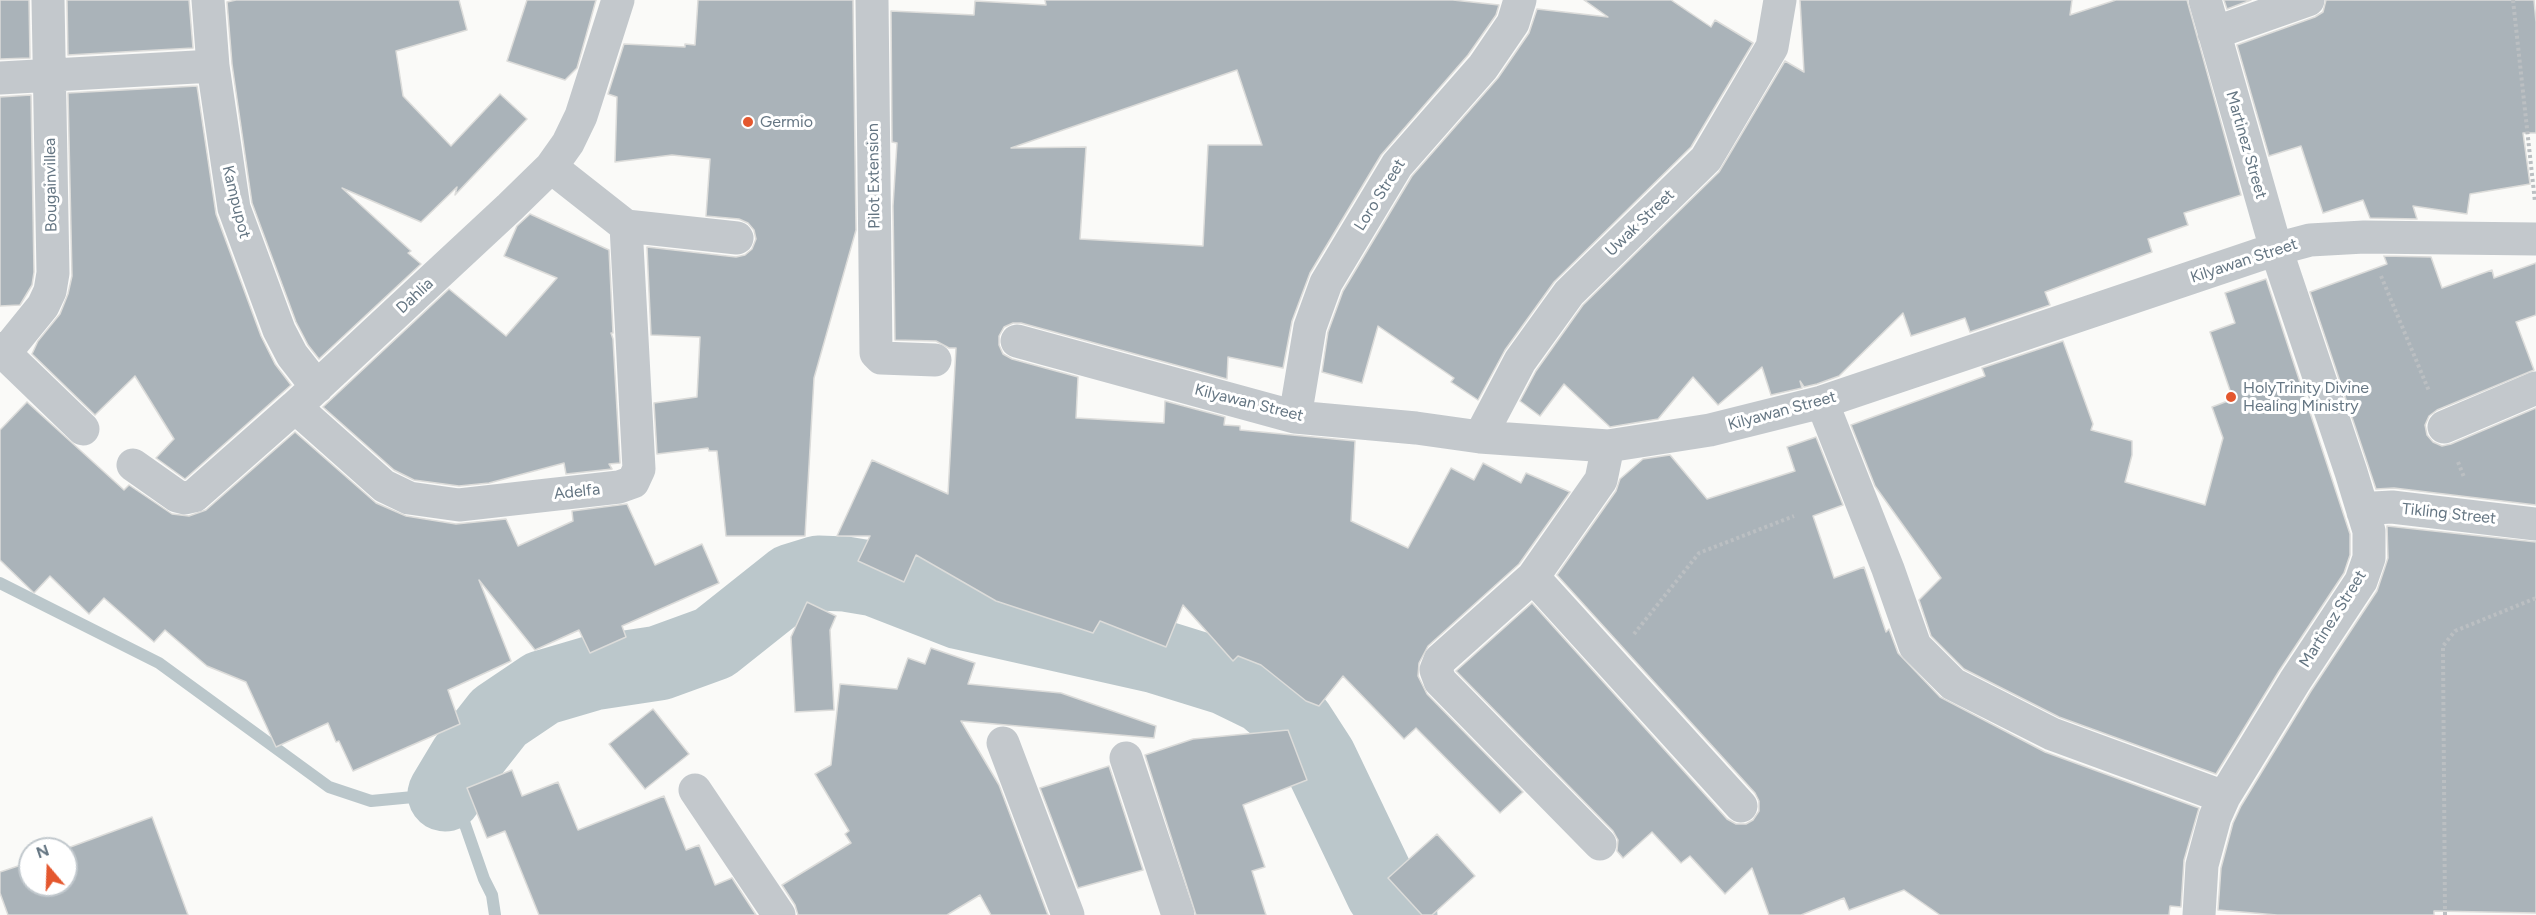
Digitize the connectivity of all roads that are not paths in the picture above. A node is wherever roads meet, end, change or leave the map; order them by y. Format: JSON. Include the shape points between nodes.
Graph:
{"nodes":[{"id":1,"x":48,"y":0,"type":"edge"},
{"id":2,"x":208,"y":0,"type":"edge"},
{"id":3,"x":618,"y":0,"type":"edge"},
{"id":4,"x":873,"y":0,"type":"edge"},
{"id":5,"x":1520,"y":0,"type":"edge"},
{"id":6,"x":1780,"y":0,"type":"edge"},
{"id":7,"x":2205,"y":0,"type":"edge"},
{"id":8,"x":2308,"y":0,"type":"edge"},
{"id":9,"x":2214,"y":33,"type":"junction"},
{"id":10,"x":213,"y":66,"type":"junction"},
{"id":11,"x":50,"y":76,"type":"junction"},
{"id":12,"x":0,"y":78,"type":"edge"},
{"id":13,"x":551,"y":167,"type":"junction"},
{"id":14,"x":626,"y":226,"type":"junction"},
{"id":15,"x":737,"y":238,"type":"dead end"},
{"id":16,"x":2536,"y":239,"type":"edge"},
{"id":17,"x":2276,"y":249,"type":"junction"},
{"id":18,"x":1017,"y":341,"type":"dead end"},
{"id":19,"x":2,"y":352,"type":"edge"},
{"id":20,"x":935,"y":360,"type":"dead end"},
{"id":21,"x":2536,"y":388,"type":"edge"},
{"id":22,"x":306,"y":397,"type":"junction"},
{"id":23,"x":1822,"y":402,"type":"junction"},
{"id":24,"x":1295,"y":417,"type":"junction"},
{"id":25,"x":2444,"y":427,"type":"road end"},
{"id":26,"x":83,"y":429,"type":"dead end"},
{"id":27,"x":1479,"y":437,"type":"junction"},
{"id":28,"x":1608,"y":446,"type":"junction"},
{"id":29,"x":133,"y":465,"type":"dead end"},
{"id":30,"x":2363,"y":512,"type":"junction"},
{"id":31,"x":2536,"y":524,"type":"edge"},
{"id":32,"x":1533,"y":577,"type":"junction"},
{"id":33,"x":1003,"y":743,"type":"dead end"},
{"id":34,"x":1126,"y":758,"type":"dead end"},
{"id":35,"x":695,"y":790,"type":"dead end"},
{"id":36,"x":2224,"y":797,"type":"junction"},
{"id":37,"x":1741,"y":806,"type":"dead end"},
{"id":38,"x":1600,"y":844,"type":"dead end"},
{"id":39,"x":779,"y":915,"type":"edge"},
{"id":40,"x":1068,"y":915,"type":"edge"},
{"id":41,"x":1178,"y":915,"type":"edge"},
{"id":42,"x":2199,"y":915,"type":"edge"}],
"edges":[{"from":1,"to":11,"type":"street","name":"Bougainvillea"},
{"from":2,"to":10,"type":"street","name":"Kampupot"},
{"from":3,"to":13,"type":"street","name":"Dahlia","via":[[581,116]]},
{"from":4,"to":20,"type":"street","name":"Pilot Extension","via":[[876,353],[881,358]]},
{"from":5,"to":24,"type":"street","name":"Loro Street","via":[[1513,23],[1483,67],[1397,165],[1326,283],[1310,327]]},
{"from":6,"to":27,"type":"street","name":"Uwak Street","via":[[1772,47],[1706,159],[1569,293],[1520,362]]},
{"from":7,"to":9,"type":"street","name":"Martinez Street"},
{"from":8,"to":9,"type":"street"},
{"from":9,"to":17,"type":"street","name":"Martinez Street"},
{"from":10,"to":11,"type":"street"},
{"from":10,"to":22,"type":"street","name":"Kampupot","via":[[229,183],[243,235]]},
{"from":11,"to":12,"type":"street"},
{"from":11,"to":19,"type":"street","name":"Bougainvillea","via":[[50,291],[43,306]]},
{"from":13,"to":14,"type":"street"},
{"from":13,"to":22,"type":"street","name":"Dahlia"},
{"from":14,"to":15,"type":"street"},
{"from":14,"to":22,"type":"street","name":"Adelfa","via":[[639,469],[633,482],[619,488],[459,505],[409,498],[384,486]]},
{"from":16,"to":17,"type":"street","name":"Kilyawan Street","via":[[2364,237],[2310,240]]},
{"from":17,"to":23,"type":"street","name":"Kilyawan Street"},
{"from":17,"to":30,"type":"street","name":"Martinez Street"},
{"from":18,"to":24,"type":"street","name":"Kilyawan Street"},
{"from":19,"to":26,"type":"street"},
{"from":21,"to":25,"type":"street"},
{"from":22,"to":29,"type":"street","name":"Dahlia","via":[[194,496],[177,496]]},
{"from":23,"to":28,"type":"street","name":"Kilyawan Street","via":[[1710,430]]},
{"from":23,"to":36,"type":"street","via":[[1915,646],[1953,684],[2052,734]]},
{"from":24,"to":27,"type":"street","name":"Kilyawan Street"},
{"from":27,"to":28,"type":"street","name":"Kilyawan Street"},
{"from":28,"to":32,"type":"street","via":[[1601,480]]},
{"from":30,"to":31,"type":"street","name":"Tikling Street","via":[[2392,507]]},
{"from":30,"to":36,"type":"street","name":"Martinez Street","via":[[2369,531],[2369,558],[2361,580]]},
{"from":32,"to":37,"type":"street"},
{"from":32,"to":38,"type":"street","via":[[1440,660],[1436,670],[1440,681]]},
{"from":33,"to":40,"type":"street"},
{"from":34,"to":41,"type":"street"},
{"from":35,"to":39,"type":"street"},
{"from":36,"to":42,"type":"street","name":"Martinez Street","via":[[2202,865]]}]}
